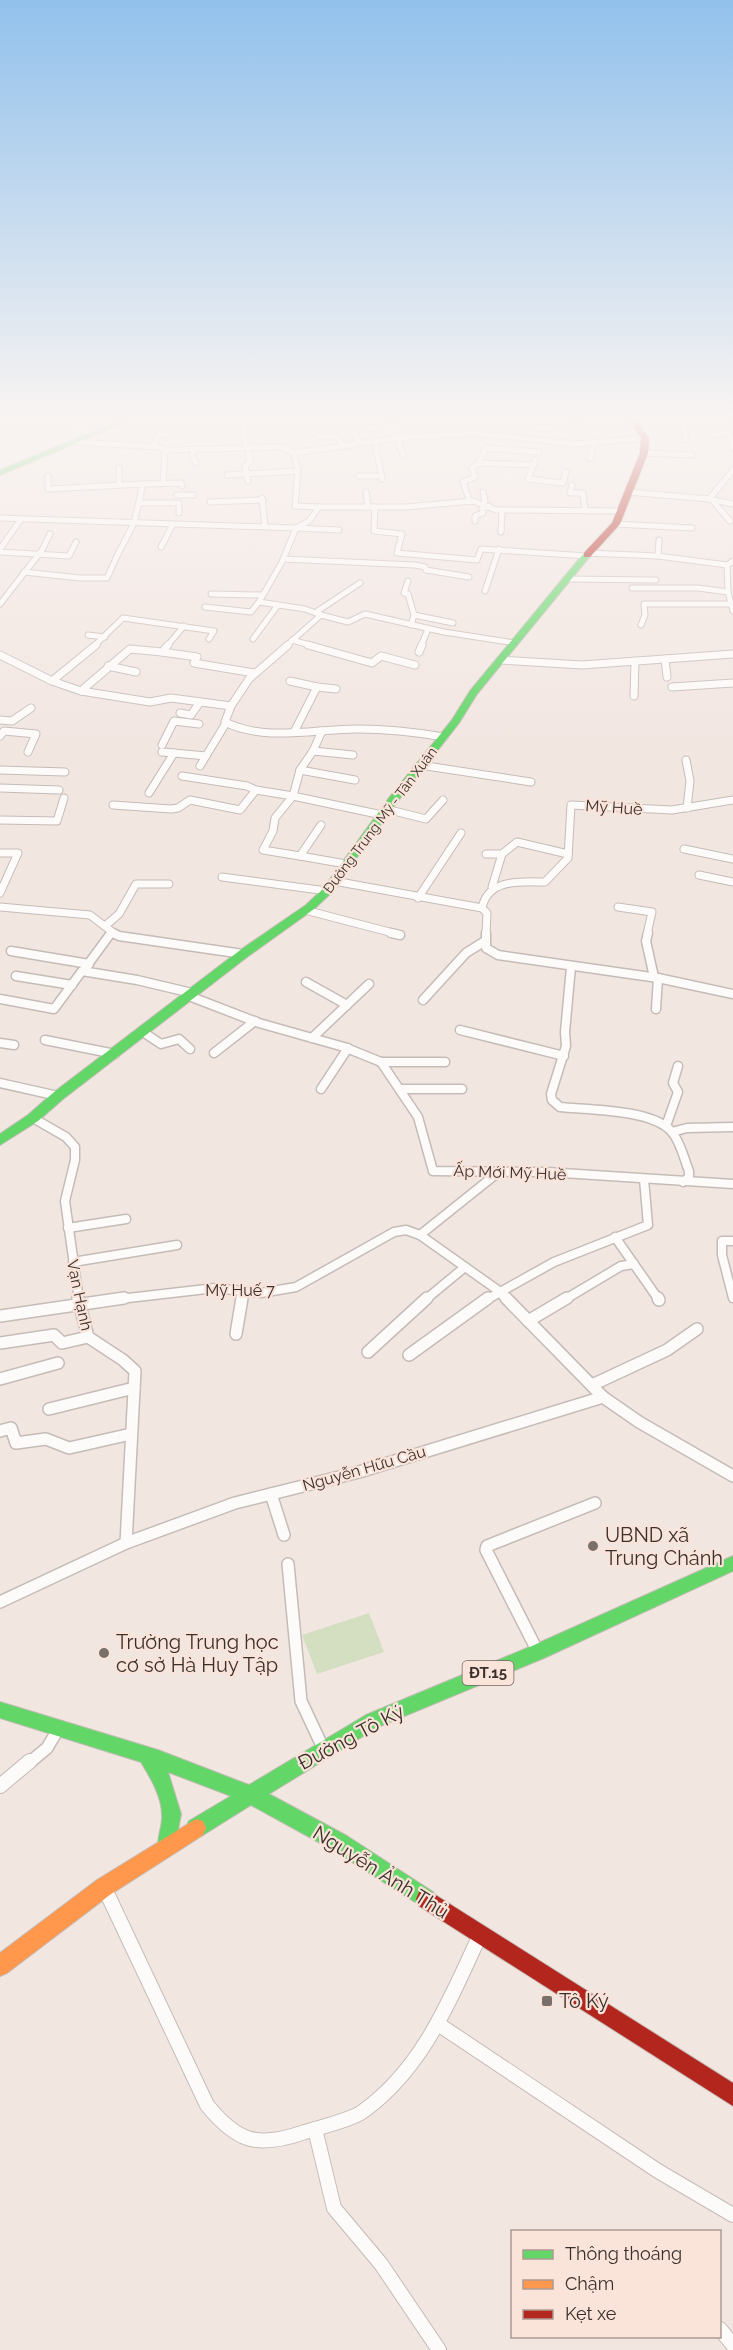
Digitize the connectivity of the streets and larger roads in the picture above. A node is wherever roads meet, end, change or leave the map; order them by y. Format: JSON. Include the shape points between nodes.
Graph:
{"nodes":[{"id":1,"x":15,"y":528,"type":"edge"},
{"id":2,"x":132,"y":528,"type":"edge"},
{"id":3,"x":171,"y":528,"type":"edge"},
{"id":4,"x":286,"y":528,"type":"edge"},
{"id":5,"x":296,"y":528,"type":"junction"},
{"id":6,"x":374,"y":528,"type":"edge"},
{"id":7,"x":501,"y":528,"type":"edge"},
{"id":8,"x":609,"y":528,"type":"edge"},
{"id":9,"x":339,"y":530,"type":"dead end"},
{"id":10,"x":501,"y":532,"type":"dead end"},
{"id":11,"x":50,"y":534,"type":"dead end"},
{"id":12,"x":659,"y":540,"type":"dead end"},
{"id":13,"x":76,"y":542,"type":"dead end"},
{"id":14,"x":161,"y":547,"type":"dead end"},
{"id":15,"x":499,"y":549,"type":"junction"},
{"id":16,"x":0,"y":551,"type":"edge"},
{"id":17,"x":363,"y":553,"type":"dead end"},
{"id":18,"x":588,"y":554,"type":"junction"},
{"id":19,"x":37,"y":555,"type":"junction"},
{"id":20,"x":658,"y":556,"type":"junction"},
{"id":21,"x":283,"y":559,"type":"junction"},
{"id":22,"x":360,"y":563,"type":"junction"},
{"id":23,"x":731,"y":566,"type":"edge"},
{"id":24,"x":24,"y":572,"type":"junction"},
{"id":25,"x":469,"y":577,"type":"dead end"},
{"id":26,"x":567,"y":579,"type":"junction"},
{"id":27,"x":656,"y":580,"type":"dead end"},
{"id":28,"x":687,"y":580,"type":"dead end"},
{"id":29,"x":408,"y":581,"type":"dead end"},
{"id":30,"x":360,"y":583,"type":"dead end"},
{"id":31,"x":632,"y":588,"type":"dead end"},
{"id":32,"x":688,"y":588,"type":"junction"},
{"id":33,"x":0,"y":590,"type":"edge"},
{"id":34,"x":9,"y":591,"type":"junction"},
{"id":35,"x":485,"y":591,"type":"dead end"},
{"id":36,"x":728,"y":592,"type":"junction"},
{"id":37,"x":211,"y":594,"type":"dead end"},
{"id":38,"x":260,"y":599,"type":"junction"},
{"id":39,"x":0,"y":604,"type":"edge"},
{"id":40,"x":278,"y":605,"type":"junction"},
{"id":41,"x":205,"y":607,"type":"dead end"},
{"id":42,"x":732,"y":608,"type":"edge"},
{"id":43,"x":318,"y":613,"type":"junction"},
{"id":44,"x":414,"y":615,"type":"junction"},
{"id":45,"x":453,"y":623,"type":"dead end"},
{"id":46,"x":411,"y":625,"type":"junction"},
{"id":47,"x":641,"y":625,"type":"dead end"},
{"id":48,"x":184,"y":626,"type":"junction"},
{"id":49,"x":429,"y":629,"type":"junction"},
{"id":50,"x":88,"y":634,"type":"dead end"},
{"id":51,"x":105,"y":637,"type":"junction"},
{"id":52,"x":209,"y":639,"type":"dead end"},
{"id":53,"x":253,"y":639,"type":"dead end"},
{"id":54,"x":292,"y":640,"type":"junction"},
{"id":55,"x":515,"y":643,"type":"junction"},
{"id":56,"x":162,"y":652,"type":"junction"},
{"id":57,"x":419,"y":652,"type":"dead end"},
{"id":58,"x":0,"y":655,"type":"edge"},
{"id":59,"x":732,"y":656,"type":"edge"},
{"id":60,"x":665,"y":659,"type":"junction"},
{"id":61,"x":501,"y":660,"type":"junction"},
{"id":62,"x":635,"y":661,"type":"junction"},
{"id":63,"x":415,"y":665,"type":"dead end"},
{"id":64,"x":108,"y":666,"type":"junction"},
{"id":65,"x":136,"y":672,"type":"dead end"},
{"id":66,"x":254,"y":673,"type":"junction"},
{"id":67,"x":667,"y":677,"type":"dead end"},
{"id":68,"x":52,"y":681,"type":"junction"},
{"id":69,"x":290,"y":681,"type":"dead end"},
{"id":70,"x":733,"y":683,"type":"edge"},
{"id":71,"x":317,"y":687,"type":"junction"},
{"id":72,"x":672,"y":687,"type":"dead end"},
{"id":73,"x":336,"y":689,"type":"dead end"},
{"id":74,"x":81,"y":691,"type":"junction"},
{"id":75,"x":634,"y":696,"type":"dead end"},
{"id":76,"x":200,"y":702,"type":"junction"},
{"id":77,"x":231,"y":706,"type":"junction"},
{"id":78,"x":31,"y":708,"type":"dead end"},
{"id":79,"x":180,"y":713,"type":"dead end"},
{"id":80,"x":0,"y":720,"type":"edge"},
{"id":81,"x":226,"y":723,"type":"junction"},
{"id":82,"x":199,"y":724,"type":"dead end"},
{"id":83,"x":322,"y":731,"type":"junction"},
{"id":84,"x":3,"y":732,"type":"edge"},
{"id":85,"x":294,"y":732,"type":"junction"},
{"id":86,"x":444,"y":737,"type":"junction"},
{"id":87,"x":313,"y":751,"type":"junction"},
{"id":88,"x":28,"y":752,"type":"dead end"},
{"id":89,"x":174,"y":753,"type":"junction"},
{"id":90,"x":353,"y":755,"type":"dead end"},
{"id":91,"x":207,"y":756,"type":"junction"},
{"id":92,"x":686,"y":760,"type":"dead end"},
{"id":93,"x":420,"y":765,"type":"junction"},
{"id":94,"x":200,"y":766,"type":"dead end"},
{"id":95,"x":0,"y":770,"type":"edge"},
{"id":96,"x":300,"y":770,"type":"junction"},
{"id":97,"x":65,"y":772,"type":"dead end"},
{"id":98,"x":182,"y":777,"type":"dead end"},
{"id":99,"x":355,"y":780,"type":"dead end"},
{"id":100,"x":531,"y":782,"type":"dead end"},
{"id":101,"x":0,"y":789,"type":"edge"},
{"id":102,"x":59,"y":790,"type":"dead end"},
{"id":103,"x":256,"y":790,"type":"junction"},
{"id":104,"x":148,"y":793,"type":"dead end"},
{"id":105,"x":293,"y":796,"type":"junction"},
{"id":106,"x":64,"y":798,"type":"dead end"},
{"id":107,"x":443,"y":800,"type":"dead end"},
{"id":108,"x":733,"y":800,"type":"edge"},
{"id":109,"x":113,"y":805,"type":"dead end"},
{"id":110,"x":687,"y":808,"type":"junction"},
{"id":111,"x":384,"y":812,"type":"junction"},
{"id":112,"x":0,"y":820,"type":"edge"},
{"id":113,"x":321,"y":825,"type":"dead end"},
{"id":114,"x":461,"y":833,"type":"dead end"},
{"id":115,"x":684,"y":849,"type":"dead end"},
{"id":116,"x":0,"y":853,"type":"edge"},
{"id":117,"x":486,"y":854,"type":"dead end"},
{"id":118,"x":502,"y":854,"type":"junction"},
{"id":119,"x":568,"y":854,"type":"junction"},
{"id":120,"x":300,"y":856,"type":"junction"},
{"id":121,"x":733,"y":859,"type":"edge"},
{"id":122,"x":346,"y":864,"type":"junction"},
{"id":123,"x":699,"y":874,"type":"dead end"},
{"id":124,"x":222,"y":877,"type":"dead end"},
{"id":125,"x":733,"y":882,"type":"edge"},
{"id":126,"x":169,"y":884,"type":"dead end"},
{"id":127,"x":331,"y":886,"type":"junction"},
{"id":128,"x":492,"y":887,"type":"junction"},
{"id":129,"x":0,"y":893,"type":"edge"},
{"id":130,"x":418,"y":898,"type":"junction"},
{"id":131,"x":0,"y":907,"type":"edge"},
{"id":132,"x":618,"y":907,"type":"dead end"},
{"id":133,"x":482,"y":908,"type":"junction"},
{"id":134,"x":305,"y":910,"type":"junction"},
{"id":135,"x":108,"y":929,"type":"junction"},
{"id":136,"x":400,"y":935,"type":"dead end"},
{"id":137,"x":485,"y":941,"type":"junction"},
{"id":138,"x":11,"y":951,"type":"dead end"},
{"id":139,"x":243,"y":954,"type":"junction"},
{"id":140,"x":89,"y":964,"type":"junction"},
{"id":141,"x":571,"y":967,"type":"junction"},
{"id":142,"x":82,"y":972,"type":"junction"},
{"id":143,"x":16,"y":976,"type":"dead end"},
{"id":144,"x":656,"y":977,"type":"junction"},
{"id":145,"x":306,"y":982,"type":"dead end"},
{"id":146,"x":369,"y":984,"type":"dead end"},
{"id":147,"x":72,"y":985,"type":"junction"},
{"id":148,"x":190,"y":994,"type":"junction"},
{"id":149,"x":733,"y":994,"type":"edge"},
{"id":150,"x":0,"y":999,"type":"edge"},
{"id":151,"x":423,"y":1000,"type":"dead end"},
{"id":152,"x":347,"y":1005,"type":"junction"},
{"id":153,"x":656,"y":1010,"type":"dead end"},
{"id":154,"x":255,"y":1021,"type":"junction"},
{"id":155,"x":460,"y":1030,"type":"dead end"},
{"id":156,"x":143,"y":1032,"type":"junction"},
{"id":157,"x":312,"y":1038,"type":"junction"},
{"id":158,"x":45,"y":1040,"type":"dead end"},
{"id":159,"x":0,"y":1042,"type":"edge"},
{"id":160,"x":14,"y":1045,"type":"dead end"},
{"id":161,"x":348,"y":1048,"type":"junction"},
{"id":162,"x":190,"y":1049,"type":"dead end"},
{"id":163,"x":214,"y":1053,"type":"dead end"},
{"id":164,"x":115,"y":1054,"type":"junction"},
{"id":165,"x":564,"y":1056,"type":"junction"},
{"id":166,"x":381,"y":1062,"type":"junction"},
{"id":167,"x":445,"y":1062,"type":"dead end"},
{"id":168,"x":678,"y":1066,"type":"dead end"},
{"id":169,"x":0,"y":1083,"type":"edge"},
{"id":170,"x":321,"y":1089,"type":"dead end"},
{"id":171,"x":400,"y":1089,"type":"junction"},
{"id":172,"x":462,"y":1089,"type":"dead end"},
{"id":173,"x":57,"y":1096,"type":"junction"},
{"id":174,"x":33,"y":1118,"type":"junction"},
{"id":175,"x":733,"y":1127,"type":"edge"},
{"id":176,"x":669,"y":1129,"type":"junction"},
{"id":177,"x":0,"y":1140,"type":"edge"},
{"id":178,"x":500,"y":1171,"type":"junction"},
{"id":179,"x":644,"y":1179,"type":"junction"},
{"id":180,"x":683,"y":1182,"type":"junction"},
{"id":181,"x":733,"y":1184,"type":"edge"},
{"id":182,"x":126,"y":1219,"type":"dead end"},
{"id":183,"x":68,"y":1228,"type":"junction"},
{"id":184,"x":420,"y":1235,"type":"junction"},
{"id":185,"x":615,"y":1237,"type":"junction"},
{"id":186,"x":733,"y":1241,"type":"edge"},
{"id":187,"x":177,"y":1245,"type":"dead end"},
{"id":188,"x":73,"y":1262,"type":"junction"},
{"id":189,"x":634,"y":1264,"type":"junction"},
{"id":190,"x":465,"y":1267,"type":"junction"},
{"id":191,"x":499,"y":1291,"type":"junction"},
{"id":192,"x":243,"y":1292,"type":"junction"},
{"id":193,"x":733,"y":1298,"type":"edge"},
{"id":194,"x":659,"y":1300,"type":"dead end"},
{"id":195,"x":79,"y":1303,"type":"junction"},
{"id":196,"x":0,"y":1316,"type":"edge"},
{"id":197,"x":528,"y":1321,"type":"junction"},
{"id":198,"x":697,"y":1329,"type":"dead end"},
{"id":199,"x":236,"y":1334,"type":"dead end"},
{"id":200,"x":88,"y":1337,"type":"junction"},
{"id":201,"x":0,"y":1343,"type":"edge"},
{"id":202,"x":368,"y":1352,"type":"dead end"},
{"id":203,"x":409,"y":1355,"type":"dead end"},
{"id":204,"x":58,"y":1364,"type":"dead end"},
{"id":205,"x":0,"y":1379,"type":"edge"},
{"id":206,"x":592,"y":1385,"type":"junction"},
{"id":207,"x":134,"y":1388,"type":"junction"},
{"id":208,"x":603,"y":1397,"type":"junction"},
{"id":209,"x":49,"y":1409,"type":"dead end"},
{"id":210,"x":0,"y":1431,"type":"edge"},
{"id":211,"x":131,"y":1434,"type":"junction"},
{"id":212,"x":733,"y":1476,"type":"edge"},
{"id":213,"x":271,"y":1494,"type":"junction"},
{"id":214,"x":595,"y":1503,"type":"dead end"},
{"id":215,"x":284,"y":1535,"type":"dead end"},
{"id":216,"x":126,"y":1543,"type":"junction"},
{"id":217,"x":733,"y":1563,"type":"edge"},
{"id":218,"x":288,"y":1564,"type":"dead end"},
{"id":219,"x":0,"y":1602,"type":"edge"},
{"id":220,"x":538,"y":1652,"type":"junction"},
{"id":221,"x":0,"y":1710,"type":"edge"},
{"id":222,"x":59,"y":1728,"type":"junction"},
{"id":223,"x":324,"y":1750,"type":"junction"},
{"id":224,"x":147,"y":1756,"type":"junction"},
{"id":225,"x":0,"y":1786,"type":"edge"},
{"id":226,"x":249,"y":1795,"type":"junction"},
{"id":227,"x":166,"y":1845,"type":"junction"},
{"id":228,"x":104,"y":1887,"type":"junction"},
{"id":229,"x":480,"y":1935,"type":"junction"},
{"id":230,"x":0,"y":1966,"type":"edge"},
{"id":231,"x":438,"y":2024,"type":"junction"},
{"id":232,"x":733,"y":2095,"type":"edge"},
{"id":233,"x":315,"y":2129,"type":"junction"},
{"id":234,"x":733,"y":2215,"type":"edge"},
{"id":235,"x":721,"y":2331,"type":"edge"},
{"id":236,"x":733,"y":2345,"type":"edge"},
{"id":237,"x":439,"y":2350,"type":"edge"}],
"edges":[{"from":1,"to":16,"type":"street"},
{"from":2,"to":24,"type":"street","via":[[107,578]]},
{"from":3,"to":14,"type":"street"},
{"from":4,"to":5,"type":"street"},
{"from":5,"to":9,"type":"street"},
{"from":5,"to":21,"type":"street"},
{"from":6,"to":15,"type":"street","via":[[374,531],[402,534],[396,553],[477,560],[481,549]]},
{"from":7,"to":10,"type":"street"},
{"from":8,"to":18,"type":"street","name":"Đường Trung Mỹ - Tân Xuân"},
{"from":11,"to":19,"type":"street"},
{"from":12,"to":20,"type":"street"},
{"from":13,"to":19,"type":"street","via":[[69,556]]},
{"from":15,"to":18,"type":"street"},
{"from":15,"to":35,"type":"street"},
{"from":16,"to":19,"type":"street"},
{"from":17,"to":22,"type":"street"},
{"from":18,"to":20,"type":"street"},
{"from":18,"to":26,"type":"street","name":"Đường Trung Mỹ - Tân Xuân"},
{"from":19,"to":24,"type":"street"},
{"from":20,"to":23,"type":"street"},
{"from":21,"to":22,"type":"street"},
{"from":21,"to":38,"type":"street"},
{"from":22,"to":25,"type":"street","via":[[425,567]]},
{"from":23,"to":36,"type":"street"},
{"from":24,"to":34,"type":"street"},
{"from":26,"to":27,"type":"street"},
{"from":26,"to":55,"type":"street","name":"Đường Trung Mỹ - Tân Xuân"},
{"from":28,"to":32,"type":"street"},
{"from":29,"to":44,"type":"street","via":[[404,593],[408,594]]},
{"from":30,"to":43,"type":"street"},
{"from":31,"to":32,"type":"street"},
{"from":32,"to":36,"type":"street"},
{"from":33,"to":34,"type":"street"},
{"from":34,"to":39,"type":"street"},
{"from":36,"to":42,"type":"street"},
{"from":37,"to":38,"type":"street"},
{"from":38,"to":40,"type":"street"},
{"from":38,"to":41,"type":"street","via":[[251,612]]},
{"from":40,"to":43,"type":"street"},
{"from":40,"to":53,"type":"street"},
{"from":42,"to":47,"type":"street","via":[[644,604]]},
{"from":43,"to":46,"type":"street","via":[[348,622],[365,614]]},
{"from":43,"to":54,"type":"street"},
{"from":44,"to":45,"type":"street"},
{"from":44,"to":46,"type":"street"},
{"from":46,"to":49,"type":"street"},
{"from":48,"to":51,"type":"street","via":[[123,618]]},
{"from":48,"to":52,"type":"street","via":[[214,632]]},
{"from":48,"to":56,"type":"street"},
{"from":49,"to":55,"type":"street"},
{"from":49,"to":57,"type":"street"},
{"from":50,"to":51,"type":"street"},
{"from":51,"to":68,"type":"street"},
{"from":54,"to":63,"type":"street","via":[[372,663],[381,656]]},
{"from":54,"to":66,"type":"street"},
{"from":55,"to":61,"type":"street","name":"Đường Trung Mỹ - Tân Xuân"},
{"from":56,"to":64,"type":"street","via":[[131,648]]},
{"from":56,"to":66,"type":"street"},
{"from":58,"to":68,"type":"street"},
{"from":59,"to":60,"type":"street"},
{"from":60,"to":62,"type":"street"},
{"from":60,"to":67,"type":"street"},
{"from":61,"to":62,"type":"street","via":[[582,665]]},
{"from":61,"to":86,"type":"street","name":"Đường Trung Mỹ - Tân Xuân"},
{"from":62,"to":75,"type":"street"},
{"from":64,"to":65,"type":"street"},
{"from":64,"to":74,"type":"street"},
{"from":66,"to":77,"type":"street","via":[[239,689]]},
{"from":68,"to":74,"type":"street"},
{"from":69,"to":71,"type":"street"},
{"from":70,"to":72,"type":"street"},
{"from":71,"to":73,"type":"street"},
{"from":71,"to":85,"type":"street"},
{"from":74,"to":76,"type":"street","via":[[150,702],[171,698]]},
{"from":76,"to":77,"type":"street"},
{"from":76,"to":79,"type":"street","via":[[191,715]]},
{"from":77,"to":81,"type":"street"},
{"from":78,"to":80,"type":"street","via":[[12,721]]},
{"from":81,"to":85,"type":"street","via":[[252,731]]},
{"from":81,"to":91,"type":"street"},
{"from":82,"to":89,"type":"street","via":[[174,721],[162,749]]},
{"from":83,"to":85,"type":"street"},
{"from":83,"to":86,"type":"street","via":[[356,729]]},
{"from":83,"to":87,"type":"street"},
{"from":84,"to":88,"type":"street","via":[[36,734]]},
{"from":86,"to":93,"type":"street","name":"Đường Trung Mỹ - Tân Xuân"},
{"from":87,"to":90,"type":"street"},
{"from":87,"to":96,"type":"street"},
{"from":89,"to":91,"type":"street"},
{"from":89,"to":104,"type":"street"},
{"from":91,"to":94,"type":"street"},
{"from":92,"to":110,"type":"street","via":[[690,781]]},
{"from":93,"to":100,"type":"street"},
{"from":93,"to":111,"type":"street","name":"Đường Trung Mỹ - Tân Xuân"},
{"from":95,"to":97,"type":"street"},
{"from":96,"to":99,"type":"street"},
{"from":96,"to":105,"type":"street"},
{"from":98,"to":103,"type":"street"},
{"from":101,"to":102,"type":"street"},
{"from":103,"to":105,"type":"street"},
{"from":103,"to":109,"type":"street","via":[[240,810],[190,800],[171,809]]},
{"from":105,"to":111,"type":"street"},
{"from":105,"to":120,"type":"street","via":[[275,818],[273,831],[262,849]]},
{"from":106,"to":112,"type":"street","via":[[55,822]]},
{"from":107,"to":111,"type":"street","via":[[426,819]]},
{"from":108,"to":110,"type":"street","name":"Mỹ Huề"},
{"from":110,"to":119,"type":"street","name":"Mỹ Huề","via":[[571,806]]},
{"from":111,"to":122,"type":"street","name":"Đường Trung Mỹ - Tân Xuân"},
{"from":113,"to":120,"type":"street"},
{"from":114,"to":130,"type":"street"},
{"from":115,"to":121,"type":"street"},
{"from":116,"to":129,"type":"street","via":[[18,853]]},
{"from":117,"to":118,"type":"street"},
{"from":118,"to":119,"type":"street","via":[[517,842]]},
{"from":118,"to":128,"type":"street"},
{"from":119,"to":128,"type":"street","via":[[546,882]]},
{"from":120,"to":122,"type":"street"},
{"from":122,"to":127,"type":"street","name":"Đường Trung Mỹ - Tân Xuân"},
{"from":123,"to":125,"type":"street"},
{"from":124,"to":127,"type":"street"},
{"from":126,"to":135,"type":"street","via":[[136,884]]},
{"from":127,"to":130,"type":"street"},
{"from":127,"to":134,"type":"street","name":"Đường Trung Mỹ - Tân Xuân"},
{"from":128,"to":133,"type":"street","via":[[484,895]]},
{"from":130,"to":133,"type":"street"},
{"from":131,"to":135,"type":"street","via":[[90,915]]},
{"from":132,"to":144,"type":"street","via":[[652,912],[646,941]]},
{"from":133,"to":137,"type":"street","via":[[486,914]]},
{"from":134,"to":136,"type":"street"},
{"from":134,"to":139,"type":"street","name":"Đường Trung Mỹ - Tân Xuân"},
{"from":135,"to":139,"type":"street","via":[[119,936]]},
{"from":135,"to":140,"type":"street"},
{"from":137,"to":141,"type":"street","via":[[486,948],[498,956]]},
{"from":137,"to":151,"type":"street","via":[[466,953]]},
{"from":138,"to":140,"type":"street"},
{"from":139,"to":148,"type":"street","name":"Đường Trung Mỹ - Tân Xuân"},
{"from":140,"to":142,"type":"street"},
{"from":141,"to":144,"type":"street"},
{"from":141,"to":165,"type":"street"},
{"from":142,"to":147,"type":"street"},
{"from":142,"to":148,"type":"street","via":[[137,980]]},
{"from":143,"to":147,"type":"street"},
{"from":144,"to":149,"type":"street"},
{"from":144,"to":153,"type":"street"},
{"from":145,"to":152,"type":"street"},
{"from":146,"to":152,"type":"street"},
{"from":147,"to":150,"type":"street","via":[[54,1009]]},
{"from":148,"to":154,"type":"street"},
{"from":148,"to":156,"type":"street","name":"Đường Trung Mỹ - Tân Xuân"},
{"from":152,"to":157,"type":"street"},
{"from":154,"to":157,"type":"street"},
{"from":154,"to":163,"type":"street"},
{"from":155,"to":165,"type":"street"},
{"from":156,"to":162,"type":"street","via":[[161,1044],[178,1039]]},
{"from":156,"to":164,"type":"street","name":"Đường Trung Mỹ - Tân Xuân"},
{"from":157,"to":161,"type":"street"},
{"from":158,"to":164,"type":"street"},
{"from":159,"to":160,"type":"street"},
{"from":161,"to":166,"type":"street"},
{"from":161,"to":170,"type":"street"},
{"from":164,"to":173,"type":"street","name":"Đường Trung Mỹ - Tân Xuân"},
{"from":165,"to":176,"type":"street","via":[[551,1094],[554,1104],[646,1118]]},
{"from":166,"to":167,"type":"street"},
{"from":166,"to":171,"type":"street","name":"Ấp Mới Mỹ Huề"},
{"from":168,"to":176,"type":"street","via":[[673,1083],[678,1092]]},
{"from":169,"to":173,"type":"street"},
{"from":171,"to":172,"type":"street"},
{"from":171,"to":178,"type":"street","name":"Ấp Mới Mỹ Huề","via":[[418,1117],[433,1171]]},
{"from":173,"to":174,"type":"street","name":"Đường Trung Mỹ - Tân Xuân"},
{"from":174,"to":177,"type":"street","name":"Đường Trung Mỹ - Tân Xuân"},
{"from":174,"to":183,"type":"street","name":"Vạn Hạnh","via":[[66,1137],[75,1147],[65,1201]]},
{"from":175,"to":176,"type":"street"},
{"from":176,"to":180,"type":"street","via":[[689,1171]]},
{"from":178,"to":179,"type":"street","name":"Ấp Mới Mỹ Huề"},
{"from":178,"to":184,"type":"street"},
{"from":179,"to":180,"type":"street","name":"Ấp Mới Mỹ Huề"},
{"from":179,"to":185,"type":"street","via":[[648,1225]]},
{"from":180,"to":181,"type":"street","name":"Ấp Mới Mỹ Huề"},
{"from":182,"to":183,"type":"street"},
{"from":183,"to":188,"type":"street","name":"Vạn Hạnh"},
{"from":184,"to":190,"type":"street"},
{"from":184,"to":192,"type":"street","name":"Mỹ Huế 7","via":[[406,1230],[394,1232],[297,1287]]},
{"from":185,"to":189,"type":"street"},
{"from":185,"to":191,"type":"street"},
{"from":186,"to":193,"type":"street","via":[[722,1241]]},
{"from":187,"to":188,"type":"street"},
{"from":188,"to":195,"type":"street","name":"Vạn Hạnh"},
{"from":189,"to":194,"type":"street"},
{"from":189,"to":197,"type":"street","via":[[621,1266]]},
{"from":190,"to":191,"type":"street"},
{"from":190,"to":202,"type":"street"},
{"from":191,"to":197,"type":"street"},
{"from":191,"to":203,"type":"street"},
{"from":192,"to":195,"type":"street","name":"Mỹ Huế 7","via":[[215,1288]]},
{"from":192,"to":199,"type":"street"},
{"from":195,"to":196,"type":"street","name":"Mỹ Huế 7"},
{"from":195,"to":200,"type":"street","name":"Vạn Hạnh"},
{"from":197,"to":206,"type":"street"},
{"from":198,"to":206,"type":"street","via":[[667,1350]]},
{"from":200,"to":201,"type":"street","via":[[62,1343],[54,1335],[46,1335]]},
{"from":200,"to":207,"type":"street","name":"Vạn Hạnh","via":[[132,1367]]},
{"from":204,"to":205,"type":"street"},
{"from":206,"to":208,"type":"street"},
{"from":207,"to":209,"type":"street"},
{"from":207,"to":211,"type":"street","name":"Vạn Hạnh"},
{"from":208,"to":212,"type":"street"},
{"from":208,"to":213,"type":"street","name":"Nguyễn Hữu Cầu","via":[[360,1472]]},
{"from":210,"to":211,"type":"street","via":[[11,1428],[16,1443],[46,1439],[69,1448]]},
{"from":211,"to":216,"type":"street","name":"Vạn Hạnh"},
{"from":213,"to":215,"type":"street"},
{"from":213,"to":216,"type":"street","name":"Nguyễn Hữu Cầu"},
{"from":214,"to":220,"type":"street","via":[[487,1546],[486,1551]]},
{"from":216,"to":219,"type":"street","name":"Nguyễn Hữu Cầu"},
{"from":217,"to":220,"type":"street","name":"Đường Tô Ký","number":"ĐT.15"},
{"from":218,"to":223,"type":"street","via":[[301,1701]]},
{"from":220,"to":223,"type":"street","name":"Đường Tô Ký","number":"ĐT.15","via":[[372,1721]]},
{"from":221,"to":222,"type":"street","name":"Nguyễn Ảnh Thủ"},
{"from":222,"to":224,"type":"street","name":"Nguyễn Ảnh Thủ"},
{"from":222,"to":225,"type":"street","via":[[47,1748]]},
{"from":223,"to":226,"type":"street","name":"Đường Tô Ký","number":"ĐT.15"},
{"from":224,"to":226,"type":"street","name":"Nguyễn Ảnh Thủ"},
{"from":224,"to":227,"type":"street","via":[[160,1778],[172,1814]]},
{"from":226,"to":227,"type":"street","name":"Đường Tô Ký","number":"ĐT.15"},
{"from":226,"to":229,"type":"street","name":"Nguyễn Ảnh Thủ","via":[[354,1850]]},
{"from":227,"to":228,"type":"street","name":"Đường Tô Ký","number":"ĐT.15"},
{"from":228,"to":230,"type":"street","name":"Đường Tô Ký","number":"ĐT.15"},
{"from":228,"to":233,"type":"street","via":[[207,2105],[224,2126],[256,2142]]},
{"from":229,"to":231,"type":"street"},
{"from":229,"to":232,"type":"street","name":"Nguyễn Ảnh Thủ"},
{"from":231,"to":233,"type":"street","via":[[407,2071],[361,2114]]},
{"from":231,"to":234,"type":"street","via":[[658,2171]]},
{"from":233,"to":237,"type":"street","via":[[334,2208],[381,2264]]},
{"from":235,"to":236,"type":"street"}]}
